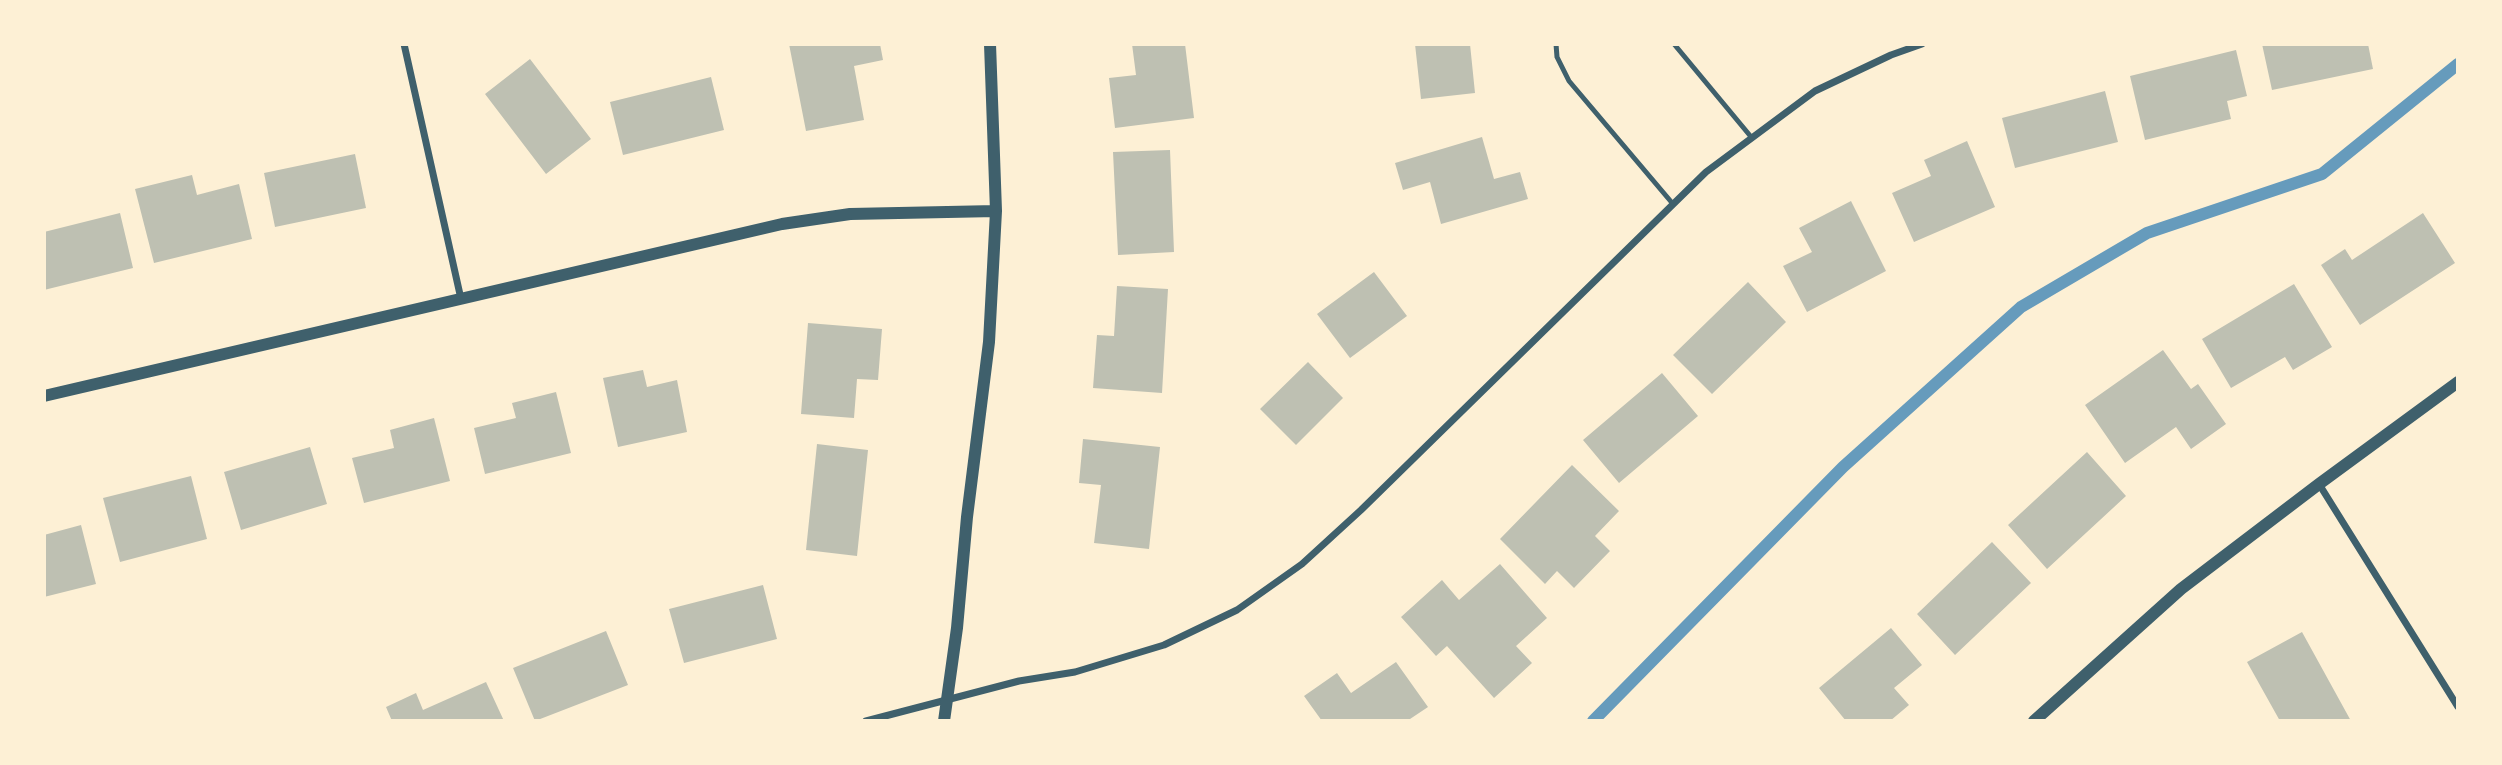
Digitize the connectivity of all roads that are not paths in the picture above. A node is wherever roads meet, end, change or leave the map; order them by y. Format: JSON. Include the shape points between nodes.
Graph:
{"nodes":[{"id":1,"x":404,"y":44,"type":"edge"},
{"id":2,"x":990,"y":44,"type":"edge"},
{"id":3,"x":1556,"y":44,"type":"edge"},
{"id":4,"x":1674,"y":44,"type":"edge"},
{"id":5,"x":1922,"y":44,"type":"edge"},
{"id":6,"x":1752,"y":138,"type":"junction"},
{"id":7,"x":1673,"y":204,"type":"junction"},
{"id":8,"x":996,"y":211,"type":"junction"},
{"id":9,"x":461,"y":299,"type":"junction"},
{"id":10,"x":2458,"y":382,"type":"edge"},
{"id":11,"x":44,"y":396,"type":"edge"},
{"id":12,"x":2319,"y":484,"type":"junction"},
{"id":13,"x":947,"y":699,"type":"junction"},
{"id":14,"x":2458,"y":707,"type":"edge"},
{"id":15,"x":866,"y":721,"type":"edge"},
{"id":16,"x":944,"y":721,"type":"edge"},
{"id":17,"x":2034,"y":721,"type":"edge"}],
"edges":[{"from":1,"to":9,"type":"street"},
{"from":2,"to":8,"type":"street"},
{"from":3,"to":7,"type":"lane","via":[[1569,81]]},
{"from":4,"to":6,"type":"lane"},
{"from":5,"to":6,"type":"street","via":[[1815,91]]},
{"from":6,"to":7,"type":"street"},
{"from":7,"to":13,"type":"street","via":[[1361,510],[1302,564],[1237,610],[1164,645],[1075,672]]},
{"from":8,"to":9,"type":"street","via":[[850,214],[782,224]]},
{"from":8,"to":13,"type":"street","via":[[989,342]]},
{"from":9,"to":11,"type":"street"},
{"from":10,"to":12,"type":"street"},
{"from":12,"to":14,"type":"street"},
{"from":12,"to":17,"type":"street","via":[[2181,589]]},
{"from":13,"to":15,"type":"street"},
{"from":13,"to":16,"type":"street"}]}
